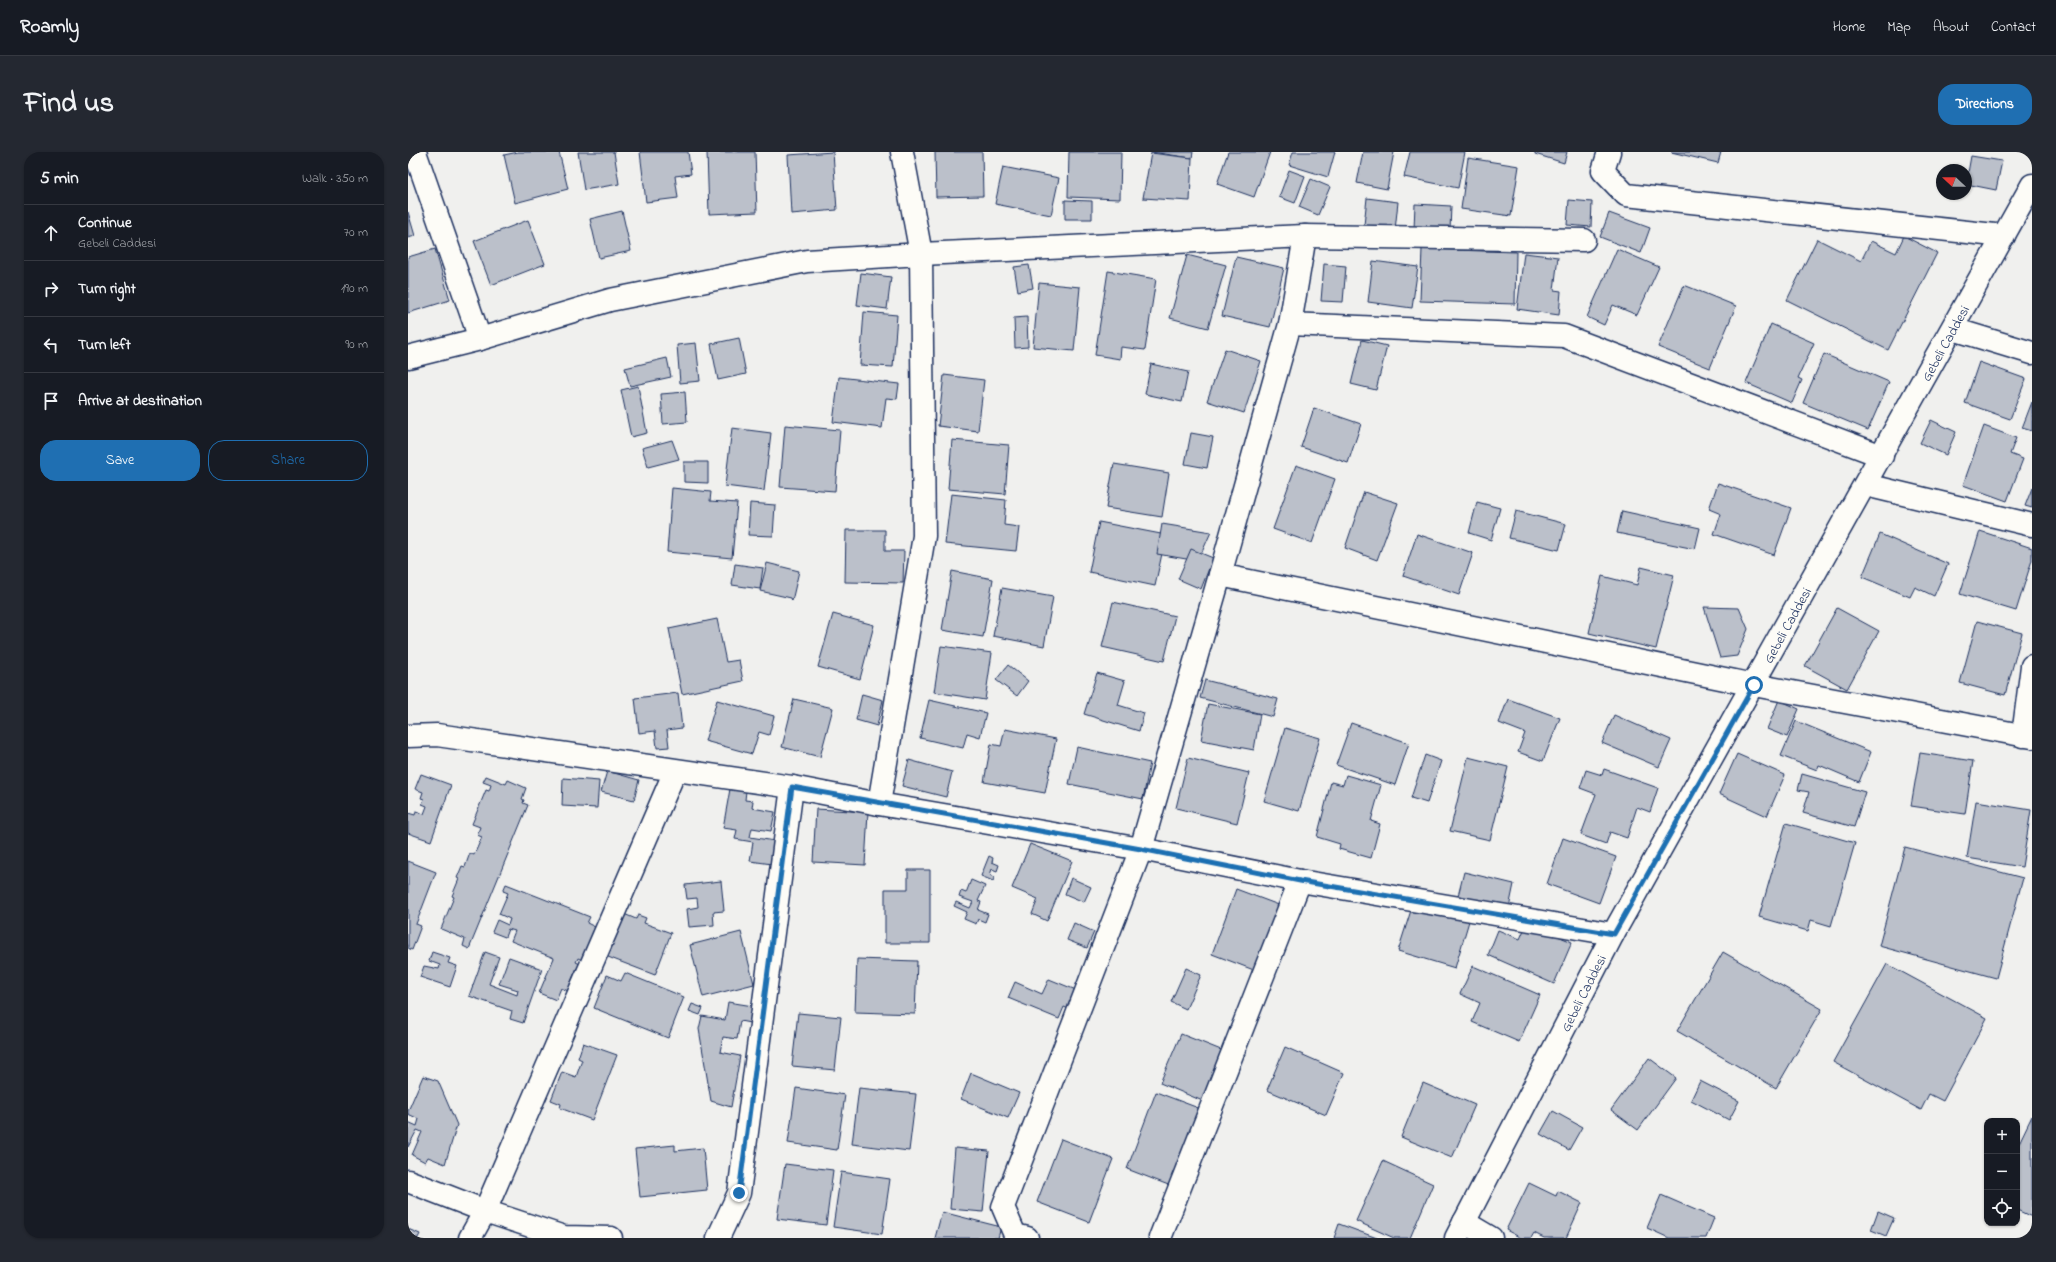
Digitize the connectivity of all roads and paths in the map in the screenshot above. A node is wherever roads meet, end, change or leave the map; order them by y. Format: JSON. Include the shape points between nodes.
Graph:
{"nodes":[{"id":1,"x":415,"y":152,"type":"edge"},
{"id":2,"x":902,"y":152,"type":"edge"},
{"id":3,"x":1609,"y":152,"type":"edge"},
{"id":4,"x":2032,"y":184,"type":"edge"},
{"id":5,"x":1305,"y":236,"type":"junction"},
{"id":6,"x":2004,"y":236,"type":"junction"},
{"id":7,"x":1584,"y":240,"type":"dead end"},
{"id":8,"x":921,"y":254,"type":"junction"},
{"id":9,"x":1290,"y":324,"type":"junction"},
{"id":10,"x":1953,"y":329,"type":"junction"},
{"id":11,"x":480,"y":339,"type":"junction"},
{"id":12,"x":2032,"y":353,"type":"edge"},
{"id":13,"x":408,"y":357,"type":"edge"},
{"id":14,"x":1882,"y":456,"type":"junction"},
{"id":15,"x":1866,"y":485,"type":"junction"},
{"id":16,"x":2032,"y":525,"type":"edge"},
{"id":17,"x":1220,"y":575,"type":"junction"},
{"id":18,"x":2032,"y":666,"type":"edge"},
{"id":19,"x":1754,"y":685,"type":"junction"},
{"id":20,"x":408,"y":736,"type":"edge"},
{"id":21,"x":2028,"y":737,"type":"edge"},
{"id":22,"x":675,"y":771,"type":"junction"},
{"id":23,"x":792,"y":787,"type":"junction"},
{"id":24,"x":879,"y":804,"type":"junction"},
{"id":25,"x":1141,"y":849,"type":"junction"},
{"id":26,"x":1300,"y":881,"type":"junction"},
{"id":27,"x":1614,"y":934,"type":"junction"},
{"id":28,"x":408,"y":1181,"type":"edge"},
{"id":29,"x":485,"y":1211,"type":"junction"},
{"id":30,"x":1460,"y":1230,"type":"edge"},
{"id":31,"x":470,"y":1238,"type":"edge"},
{"id":32,"x":611,"y":1238,"type":"edge"},
{"id":33,"x":718,"y":1238,"type":"edge"},
{"id":34,"x":1028,"y":1238,"type":"edge"},
{"id":35,"x":1160,"y":1238,"type":"edge"},
{"id":36,"x":1491,"y":1238,"type":"edge"}],
"edges":[{"from":1,"to":11,"type":"street"},
{"from":2,"to":8,"type":"street"},
{"from":3,"to":6,"type":"street","via":[[1603,171],[1626,195]]},
{"from":4,"to":6,"type":"street","name":"Gebeli Caddesi"},
{"from":5,"to":7,"type":"street"},
{"from":5,"to":8,"type":"street"},
{"from":5,"to":9,"type":"street"},
{"from":6,"to":10,"type":"street","name":"Gebeli Caddesi"},
{"from":8,"to":11,"type":"street","via":[[807,261],[610,300]]},
{"from":8,"to":24,"type":"street","via":[[924,536]]},
{"from":9,"to":14,"type":"street","via":[[1564,336]]},
{"from":9,"to":17,"type":"street"},
{"from":10,"to":12,"type":"street"},
{"from":10,"to":14,"type":"street","name":"Gebeli Caddesi"},
{"from":11,"to":13,"type":"street"},
{"from":14,"to":15,"type":"street","name":"Gebeli Caddesi"},
{"from":15,"to":16,"type":"street"},
{"from":15,"to":19,"type":"street","name":"Gebeli Caddesi"},
{"from":17,"to":19,"type":"street"},
{"from":17,"to":25,"type":"street"},
{"from":18,"to":21,"type":"street"},
{"from":19,"to":21,"type":"street"},
{"from":19,"to":27,"type":"street","name":"Gebeli Caddesi"},
{"from":20,"to":22,"type":"street","via":[[437,735]]},
{"from":22,"to":23,"type":"street"},
{"from":22,"to":29,"type":"street"},
{"from":23,"to":24,"type":"street"},
{"from":23,"to":33,"type":"street","via":[[739,1193]]},
{"from":24,"to":25,"type":"street"},
{"from":25,"to":26,"type":"street"},
{"from":25,"to":34,"type":"street","via":[[1003,1207],[1015,1235]]},
{"from":26,"to":27,"type":"street"},
{"from":26,"to":35,"type":"street"},
{"from":27,"to":30,"type":"street","name":"Gebeli Caddesi"},
{"from":28,"to":29,"type":"street"},
{"from":29,"to":31,"type":"street"},
{"from":29,"to":32,"type":"street","via":[[564,1236]]},
{"from":30,"to":36,"type":"street"}]}
